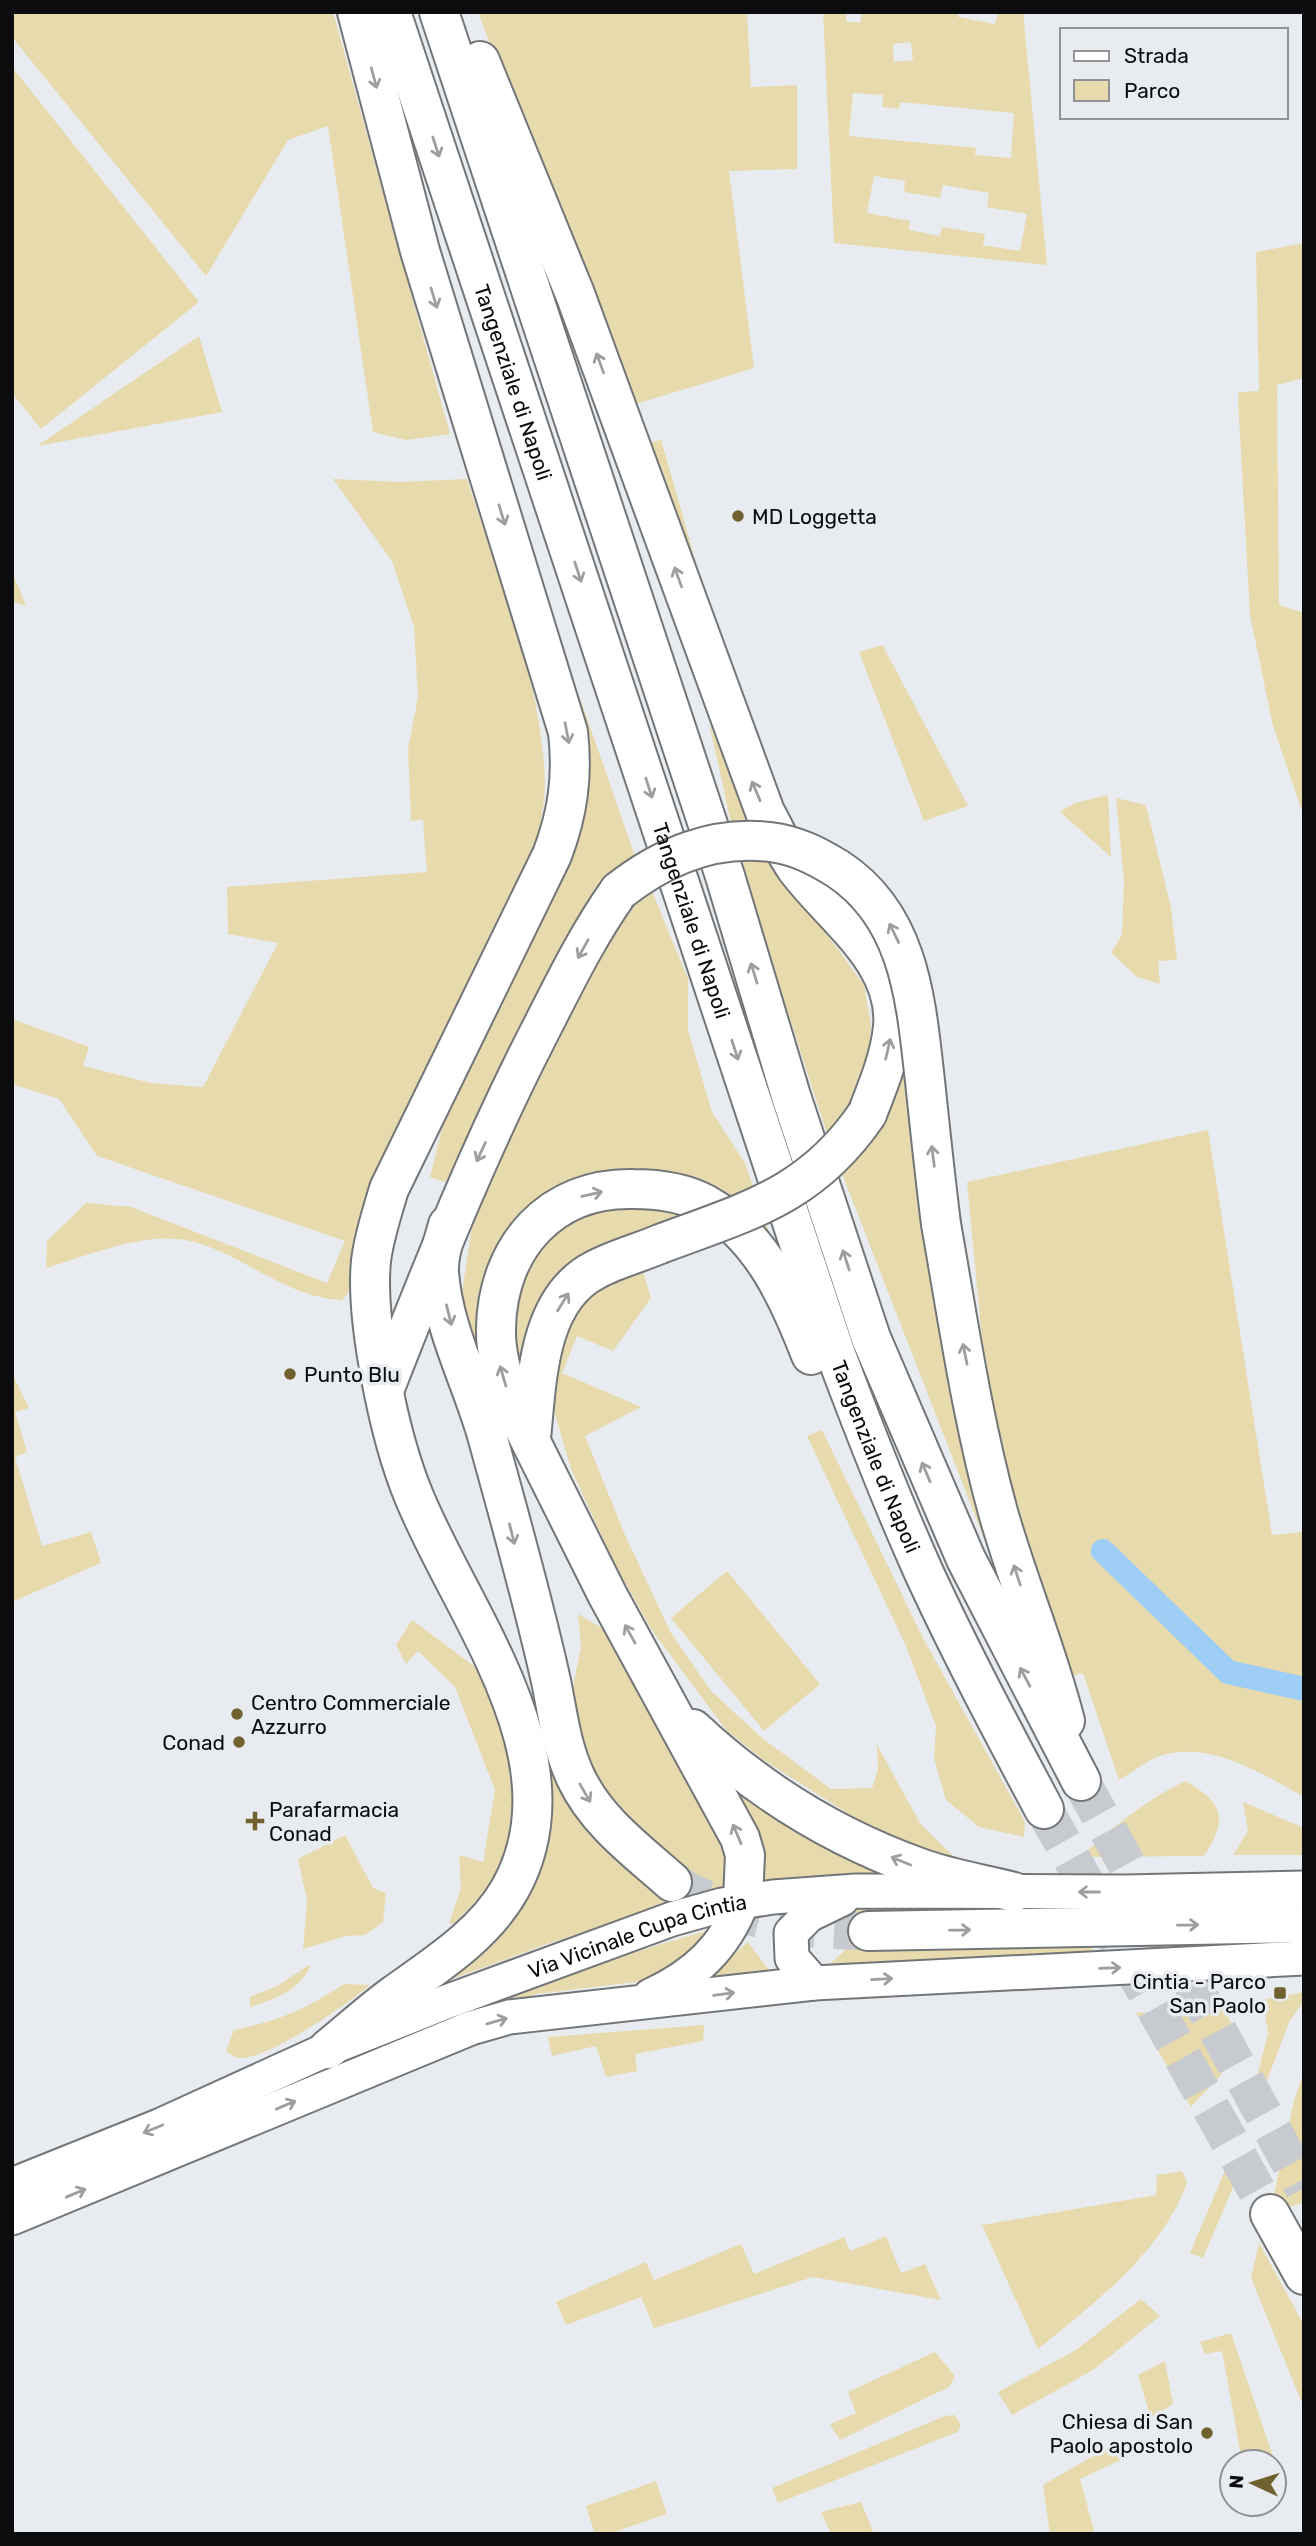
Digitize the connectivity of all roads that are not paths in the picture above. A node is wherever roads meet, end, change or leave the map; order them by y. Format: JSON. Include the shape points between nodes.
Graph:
{"nodes":[{"id":1,"x":356,"y":12,"type":"edge"},
{"id":2,"x":391,"y":12,"type":"edge"},
{"id":3,"x":439,"y":12,"type":"edge"},
{"id":4,"x":460,"y":12,"type":"edge"},
{"id":5,"x":448,"y":1225,"type":"junction"},
{"id":6,"x":384,"y":1390,"type":"junction"},
{"id":7,"x":531,"y":1438,"type":"junction"},
{"id":8,"x":482,"y":1633,"type":"junction"},
{"id":9,"x":672,"y":1710,"type":"junction"},
{"id":10,"x":558,"y":1731,"type":"junction"},
{"id":11,"x":1006,"y":1738,"type":"junction"},
{"id":12,"x":1044,"y":1809,"type":"tunnel mouth"},
{"id":13,"x":672,"y":1882,"type":"tunnel mouth"},
{"id":14,"x":1304,"y":1888,"type":"edge"},
{"id":15,"x":886,"y":1890,"type":"junction"},
{"id":16,"x":1014,"y":1892,"type":"junction"},
{"id":17,"x":743,"y":1900,"type":"junction"},
{"id":18,"x":1304,"y":1923,"type":"edge"},
{"id":19,"x":868,"y":1931,"type":"tunnel mouth"},
{"id":20,"x":1304,"y":1958,"type":"edge"},
{"id":21,"x":814,"y":1983,"type":"junction"},
{"id":22,"x":632,"y":2005,"type":"junction"},
{"id":23,"x":328,"y":2049,"type":"junction"},
{"id":24,"x":12,"y":2186,"type":"edge"},
{"id":25,"x":1270,"y":2214,"type":"tunnel mouth"},
{"id":26,"x":12,"y":2218,"type":"edge"},
{"id":27,"x":1304,"y":2274,"type":"edge"}],
"edges":[{"from":1,"to":6,"type":"highway","one_way":true,"via":[[420,251],[558,696],[571,761],[567,806],[552,855],[406,1151],[377,1229],[370,1294]]},
{"from":2,"to":11,"type":"highway","name":"Tangenziale di Napoli","one_way":true,"via":[[835,1352],[924,1574]]},
{"from":3,"to":5,"type":"highway","name":"Tangenziale di Napoli","one_way":true,"bridge":true,"via":[[724,876],[871,1338],[965,1559],[1080,1781],[1053,1672],[995,1499],[941,1224],[915,999],[901,947],[869,895],[826,861],[791,845],[754,840],[715,844],[682,854],[650,867],[619,891],[558,995]]},
{"from":7,"to":4,"type":"highway","one_way":true,"bridge":true,"via":[[539,1360],[549,1326],[568,1293],[593,1270],[765,1205],[796,1188],[841,1148],[867,1114],[881,1079],[893,1027],[892,1003],[870,953],[796,867],[765,812],[575,294]]},
{"from":5,"to":6,"type":"highway"},
{"from":5,"to":10,"type":"highway","one_way":true,"via":[[439,1271],[444,1296],[487,1436],[551,1681]]},
{"from":6,"to":8,"type":"highway","via":[[412,1492]]},
{"from":9,"to":7,"type":"highway","one_way":true,"via":[[559,1501]]},
{"from":7,"to":11,"type":"highway","one_way":true,"via":[[500,1369],[496,1329],[505,1273],[518,1248],[552,1212],[592,1193],[666,1191],[706,1205],[729,1222],[769,1266],[793,1311],[899,1573],[946,1654]]},
{"from":8,"to":10,"type":"highway","via":[[547,1705]]},
{"from":8,"to":23,"type":"highway","via":[[517,1715],[531,1768],[532,1823],[521,1867],[510,1890],[477,1930]]},
{"from":16,"to":9,"type":"highway","one_way":true,"via":[[923,1869],[832,1829],[727,1761]]},
{"from":17,"to":9,"type":"highway","one_way":true,"via":[[745,1855],[740,1838]]},
{"from":10,"to":13,"type":"highway","one_way":true,"via":[[577,1780],[602,1820]]},
{"from":11,"to":12,"type":"highway","name":"Tangenziale di Napoli"},
{"from":14,"to":16,"type":"main road","name":"Via Vicinale Cupa Cintia","one_way":true},
{"from":15,"to":16,"type":"main road","name":"Via Vicinale Cupa Cintia"},
{"from":15,"to":17,"type":"main road","name":"Via Vicinale Cupa Cintia"},
{"from":15,"to":21,"type":"main road","via":[[832,1902],[800,1921],[791,1933],[792,1958]]},
{"from":17,"to":22,"type":"main road","via":[[733,1928],[702,1964],[683,1981]]},
{"from":17,"to":23,"type":"main road","name":"Via Vicinale Cupa Cintia","via":[[659,1924]]},
{"from":19,"to":18,"type":"highway","one_way":true},
{"from":21,"to":20,"type":"main road","name":"Via Vicinale Cupa Cintia","one_way":true},
{"from":22,"to":21,"type":"main road","name":"Via Vicinale Cupa Cintia","one_way":true},
{"from":26,"to":22,"type":"main road","name":"Via Vicinale Cupa Cintia","one_way":true,"via":[[471,2028],[509,2017]]},
{"from":23,"to":24,"type":"main road","name":"Via Vicinale Cupa Cintia","one_way":true},
{"from":25,"to":27,"type":"highway"}]}
